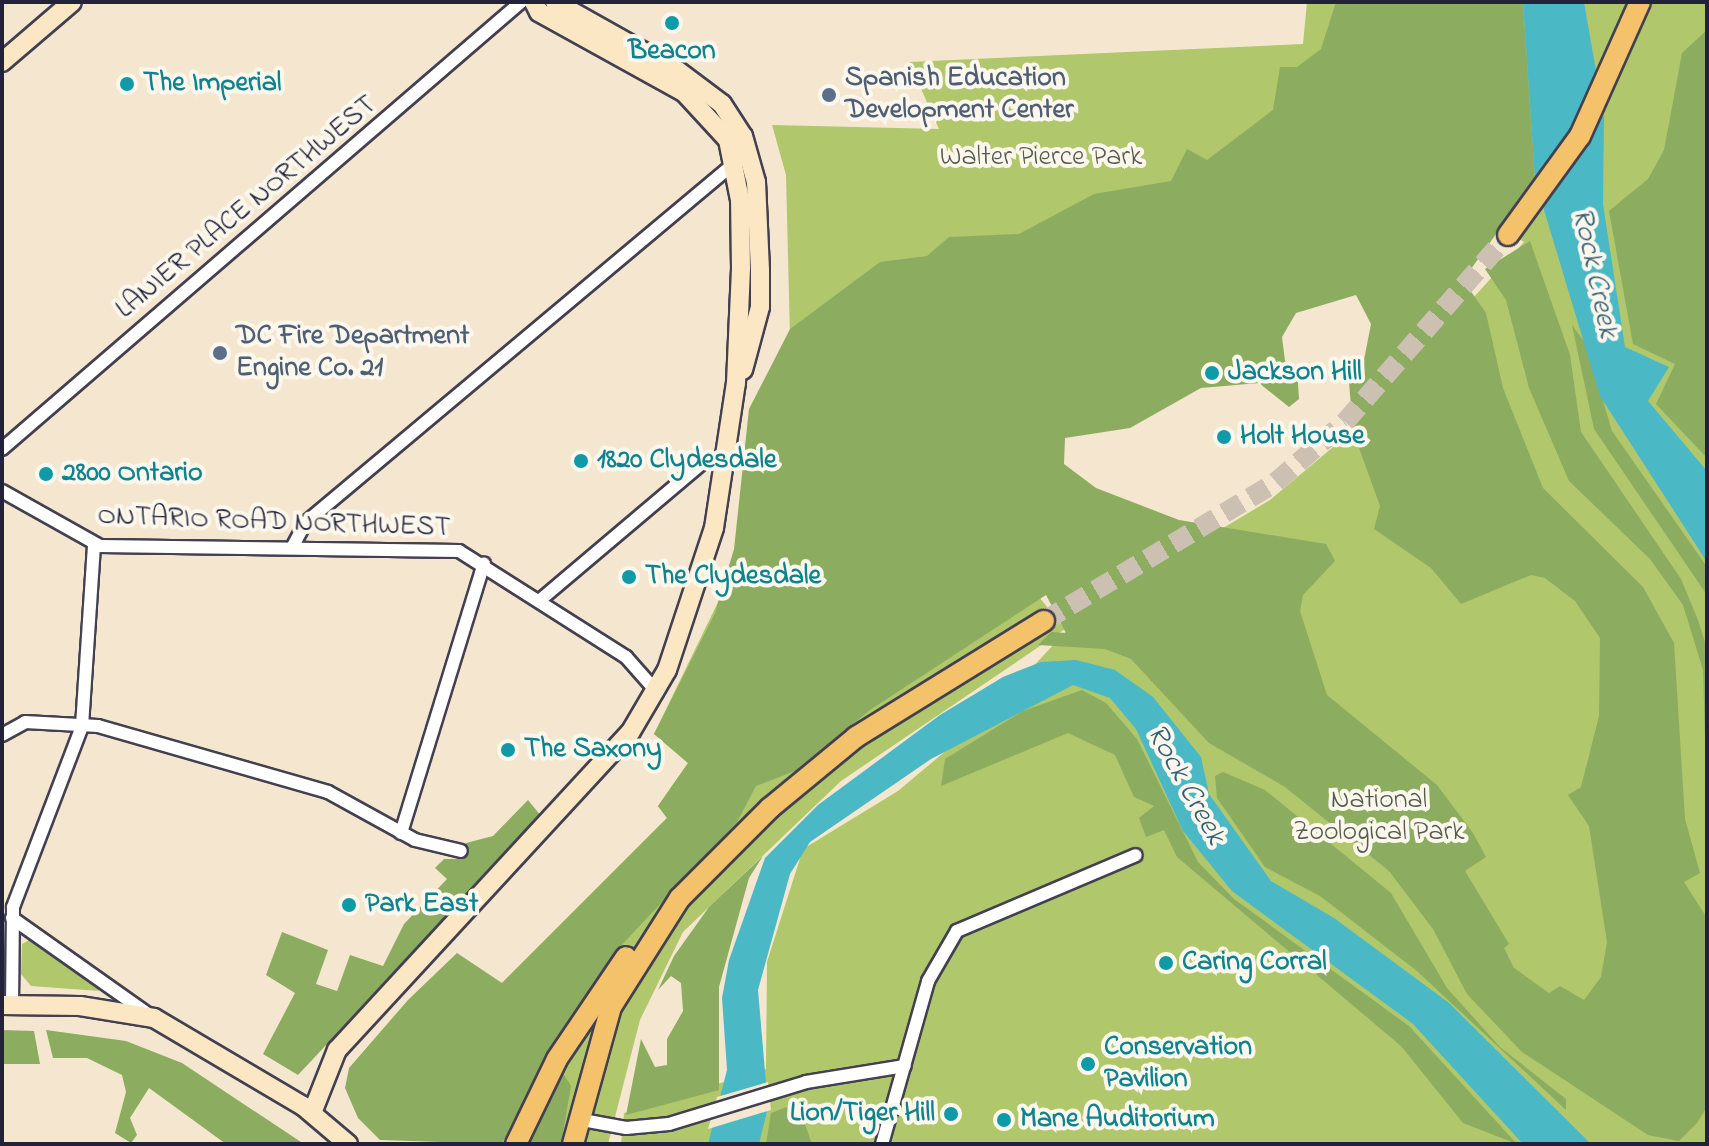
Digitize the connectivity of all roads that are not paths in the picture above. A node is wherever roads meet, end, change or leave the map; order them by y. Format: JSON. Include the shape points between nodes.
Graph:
{"nodes":[{"id":1,"x":72,"y":2,"type":"edge"},
{"id":2,"x":521,"y":2,"type":"edge"},
{"id":3,"x":534,"y":2,"type":"edge"},
{"id":4,"x":555,"y":2,"type":"edge"},
{"id":5,"x":1640,"y":2,"type":"edge"},
{"id":6,"x":2,"y":62,"type":"edge"},
{"id":7,"x":749,"y":151,"type":"junction"},
{"id":8,"x":734,"y":164,"type":"junction"},
{"id":9,"x":1508,"y":235,"type":"tunnel mouth"},
{"id":10,"x":738,"y":316,"type":"junction"},
{"id":11,"x":754,"y":330,"type":"junction"},
{"id":12,"x":736,"y":383,"type":"junction"},
{"id":13,"x":2,"y":449,"type":"edge"},
{"id":14,"x":725,"y":459,"type":"junction"},
{"id":15,"x":2,"y":491,"type":"edge"},
{"id":16,"x":94,"y":545,"type":"junction"},
{"id":17,"x":293,"y":546,"type":"junction"},
{"id":18,"x":484,"y":564,"type":"junction"},
{"id":19,"x":539,"y":601,"type":"junction"},
{"id":20,"x":1044,"y":621,"type":"tunnel mouth"},
{"id":21,"x":657,"y":692,"type":"junction"},
{"id":22,"x":82,"y":726,"type":"junction"},
{"id":23,"x":2,"y":735,"type":"edge"},
{"id":24,"x":401,"y":833,"type":"junction"},
{"id":25,"x":461,"y":851,"type":"dead end"},
{"id":26,"x":1136,"y":855,"type":"dead end"},
{"id":27,"x":667,"y":914,"type":"junction"},
{"id":28,"x":12,"y":918,"type":"junction"},
{"id":29,"x":7,"y":1005,"type":"edge"},
{"id":30,"x":154,"y":1018,"type":"junction"},
{"id":31,"x":905,"y":1066,"type":"junction"},
{"id":32,"x":312,"y":1113,"type":"junction"},
{"id":33,"x":577,"y":1119,"type":"junction"},
{"id":34,"x":348,"y":1144,"type":"edge"},
{"id":35,"x":516,"y":1144,"type":"edge"},
{"id":36,"x":573,"y":1144,"type":"edge"},
{"id":37,"x":882,"y":1144,"type":"edge"}],
"edges":[{"from":1,"to":6,"type":"street"},
{"from":2,"to":13,"type":"street","name":"LANIER PLACE NORTHWEST"},
{"from":3,"to":8,"type":"street","via":[[539,12],[704,107],[728,140]]},
{"from":4,"to":7,"type":"street","via":[[715,98]]},
{"from":5,"to":9,"type":"main road","via":[[1608,80]]},
{"from":7,"to":8,"type":"street"},
{"from":7,"to":11,"type":"street","via":[[760,271]]},
{"from":8,"to":10,"type":"street"},
{"from":8,"to":17,"type":"street","via":[[305,523]]},
{"from":10,"to":11,"type":"street"},
{"from":10,"to":12,"type":"street"},
{"from":11,"to":12,"type":"street"},
{"from":12,"to":14,"type":"street"},
{"from":14,"to":19,"type":"street","via":[[706,460]]},
{"from":14,"to":21,"type":"street","via":[[705,566]]},
{"from":15,"to":16,"type":"street","name":"ONTARIO ROAD NORTHWEST"},
{"from":16,"to":17,"type":"street","name":"ONTARIO ROAD NORTHWEST"},
{"from":16,"to":22,"type":"street"},
{"from":17,"to":18,"type":"street","name":"ONTARIO ROAD NORTHWEST","via":[[420,546],[459,551]]},
{"from":18,"to":19,"type":"street","name":"ONTARIO ROAD NORTHWEST"},
{"from":18,"to":24,"type":"street"},
{"from":19,"to":21,"type":"street","name":"ONTARIO ROAD NORTHWEST","via":[[626,657]]},
{"from":20,"to":27,"type":"main road","via":[[833,755]]},
{"from":21,"to":32,"type":"street","via":[[630,733],[337,1050]]},
{"from":22,"to":23,"type":"street","via":[[25,722]]},
{"from":22,"to":24,"type":"street","via":[[328,792]]},
{"from":22,"to":28,"type":"street"},
{"from":24,"to":25,"type":"street"},
{"from":26,"to":31,"type":"street","via":[[957,931],[928,981]]},
{"from":27,"to":33,"type":"main road","via":[[609,1013]]},
{"from":27,"to":35,"type":"main road","via":[[580,1021]]},
{"from":28,"to":29,"type":"street"},
{"from":28,"to":30,"type":"street"},
{"from":29,"to":30,"type":"street"},
{"from":30,"to":32,"type":"street","via":[[199,1039]]},
{"from":31,"to":33,"type":"street","via":[[806,1082],[644,1127]]},
{"from":31,"to":37,"type":"street"},
{"from":32,"to":34,"type":"street"},
{"from":33,"to":36,"type":"main road"}]}
